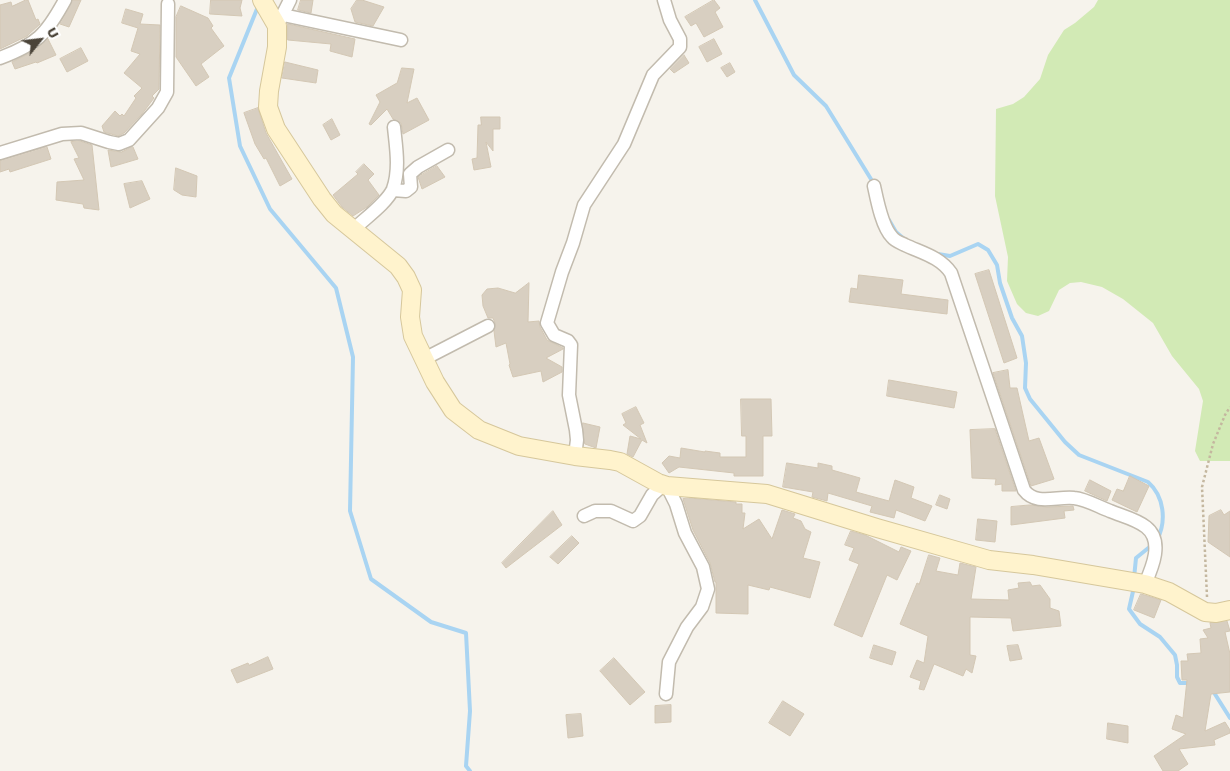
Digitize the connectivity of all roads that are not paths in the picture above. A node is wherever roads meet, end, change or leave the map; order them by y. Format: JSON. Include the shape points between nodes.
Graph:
{"nodes":[{"id":1,"x":65,"y":0,"type":"edge"},
{"id":2,"x":262,"y":0,"type":"edge"},
{"id":3,"x":290,"y":0,"type":"edge"},
{"id":4,"x":664,"y":0,"type":"edge"},
{"id":5,"x":168,"y":4,"type":"dead end"},
{"id":6,"x":277,"y":20,"type":"junction"},
{"id":7,"x":401,"y":40,"type":"dead end"},
{"id":8,"x":0,"y":58,"type":"edge"},
{"id":9,"x":394,"y":127,"type":"dead end"},
{"id":10,"x":448,"y":150,"type":"dead end"},
{"id":11,"x":0,"y":153,"type":"edge"},
{"id":12,"x":874,"y":186,"type":"dead end"},
{"id":13,"x":393,"y":190,"type":"junction"},
{"id":14,"x":353,"y":230,"type":"junction"},
{"id":15,"x":488,"y":326,"type":"dead end"},
{"id":16,"x":424,"y":359,"type":"junction"},
{"id":17,"x":575,"y":456,"type":"junction"},
{"id":18,"x":665,"y":485,"type":"junction"},
{"id":19,"x":584,"y":516,"type":"dead end"},
{"id":20,"x":1145,"y":584,"type":"junction"},
{"id":21,"x":1230,"y":610,"type":"edge"},
{"id":22,"x":666,"y":694,"type":"dead end"}],
"edges":[{"from":1,"to":8,"type":"street","via":[[47,31],[23,49]]},
{"from":2,"to":6,"type":"street"},
{"from":3,"to":6,"type":"street"},
{"from":4,"to":17,"type":"street","via":[[680,39],[680,47],[653,75],[624,144],[584,205],[548,317],[552,333],[571,345],[569,395],[577,440]]},
{"from":5,"to":11,"type":"street","via":[[167,92],[158,108],[127,142],[119,144],[81,133],[62,134]]},
{"from":6,"to":7,"type":"street"},
{"from":6,"to":14,"type":"street","via":[[277,47],[268,107],[271,117],[285,145],[322,199]]},
{"from":9,"to":13,"type":"street","via":[[397,167]]},
{"from":10,"to":13,"type":"street","via":[[410,174],[410,187],[406,191]]},
{"from":12,"to":20,"type":"street","via":[[890,235],[937,259],[951,274],[1024,490],[1036,499],[1077,498],[1145,526],[1153,536],[1155,557]]},
{"from":13,"to":14,"type":"street"},
{"from":14,"to":16,"type":"street","via":[[398,266],[409,280],[413,336]]},
{"from":15,"to":16,"type":"street"},
{"from":16,"to":17,"type":"street","via":[[453,410],[479,430],[518,446]]},
{"from":17,"to":18,"type":"street","via":[[620,462]]},
{"from":18,"to":19,"type":"street","via":[[652,495],[634,521],[611,511],[596,511]]},
{"from":18,"to":20,"type":"street","via":[[767,494],[989,560]]},
{"from":18,"to":22,"type":"street","via":[[703,568],[708,589],[702,607],[687,627],[669,662]]},
{"from":20,"to":21,"type":"street","via":[[1169,592],[1208,613]]}]}
